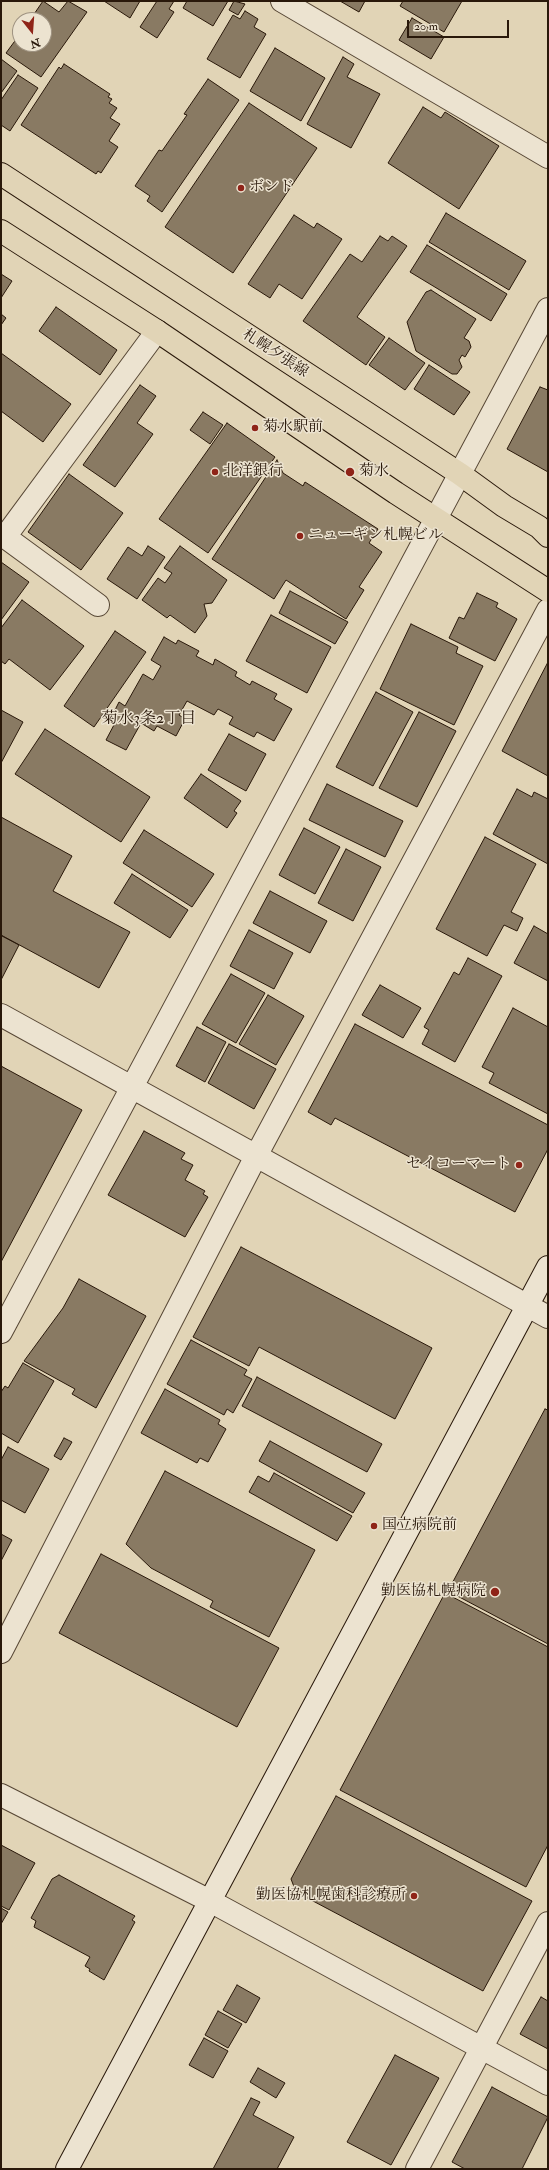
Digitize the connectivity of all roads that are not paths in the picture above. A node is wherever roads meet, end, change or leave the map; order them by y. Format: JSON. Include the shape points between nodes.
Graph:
{"nodes":[{"id":1,"x":282,"y":1,"type":"edge"},
{"id":2,"x":548,"y":157,"type":"edge"},
{"id":3,"x":1,"y":174,"type":"edge"},
{"id":4,"x":1,"y":231,"type":"edge"},
{"id":5,"x":548,"y":309,"type":"edge"},
{"id":6,"x":157,"y":331,"type":"junction"},
{"id":7,"x":460,"y":474,"type":"junction"},
{"id":8,"x":435,"y":518,"type":"junction"},
{"id":9,"x":3,"y":535,"type":"edge"},
{"id":10,"x":548,"y":536,"type":"edge"},
{"id":11,"x":548,"y":591,"type":"edge"},
{"id":12,"x":98,"y":605,"type":"dead end"},
{"id":13,"x":548,"y":610,"type":"edge"},
{"id":14,"x":1,"y":1015,"type":"edge"},
{"id":15,"x":132,"y":1088,"type":"junction"},
{"id":16,"x":256,"y":1156,"type":"junction"},
{"id":17,"x":548,"y":1267,"type":"edge"},
{"id":18,"x":528,"y":1305,"type":"junction"},
{"id":19,"x":548,"y":1317,"type":"edge"},
{"id":20,"x":1,"y":1332,"type":"edge"},
{"id":21,"x":1,"y":1652,"type":"edge"},
{"id":22,"x":1,"y":1795,"type":"edge"},
{"id":23,"x":210,"y":1901,"type":"junction"},
{"id":24,"x":548,"y":1923,"type":"edge"},
{"id":25,"x":480,"y":2048,"type":"junction"},
{"id":26,"x":548,"y":2084,"type":"edge"},
{"id":27,"x":67,"y":2169,"type":"edge"},
{"id":28,"x":417,"y":2169,"type":"edge"}],
"edges":[{"from":1,"to":2,"type":"street"},
{"from":3,"to":7,"type":"main road","name":"札幌夕張線"},
{"from":4,"to":6,"type":"main road"},
{"from":5,"to":7,"type":"street"},
{"from":6,"to":8,"type":"main road"},
{"from":6,"to":9,"type":"street"},
{"from":7,"to":8,"type":"street"},
{"from":7,"to":10,"type":"main road","name":"札幌夕張線","via":[[504,506],[539,527]]},
{"from":8,"to":11,"type":"main road"},
{"from":8,"to":15,"type":"street"},
{"from":9,"to":12,"type":"street"},
{"from":13,"to":16,"type":"street"},
{"from":14,"to":15,"type":"street"},
{"from":15,"to":16,"type":"street"},
{"from":15,"to":20,"type":"street"},
{"from":16,"to":18,"type":"street"},
{"from":16,"to":21,"type":"street"},
{"from":17,"to":18,"type":"street"},
{"from":18,"to":19,"type":"street"},
{"from":18,"to":23,"type":"street"},
{"from":22,"to":23,"type":"street"},
{"from":23,"to":25,"type":"street"},
{"from":23,"to":27,"type":"street"},
{"from":24,"to":25,"type":"street"},
{"from":25,"to":26,"type":"street"},
{"from":25,"to":28,"type":"street"}]}
